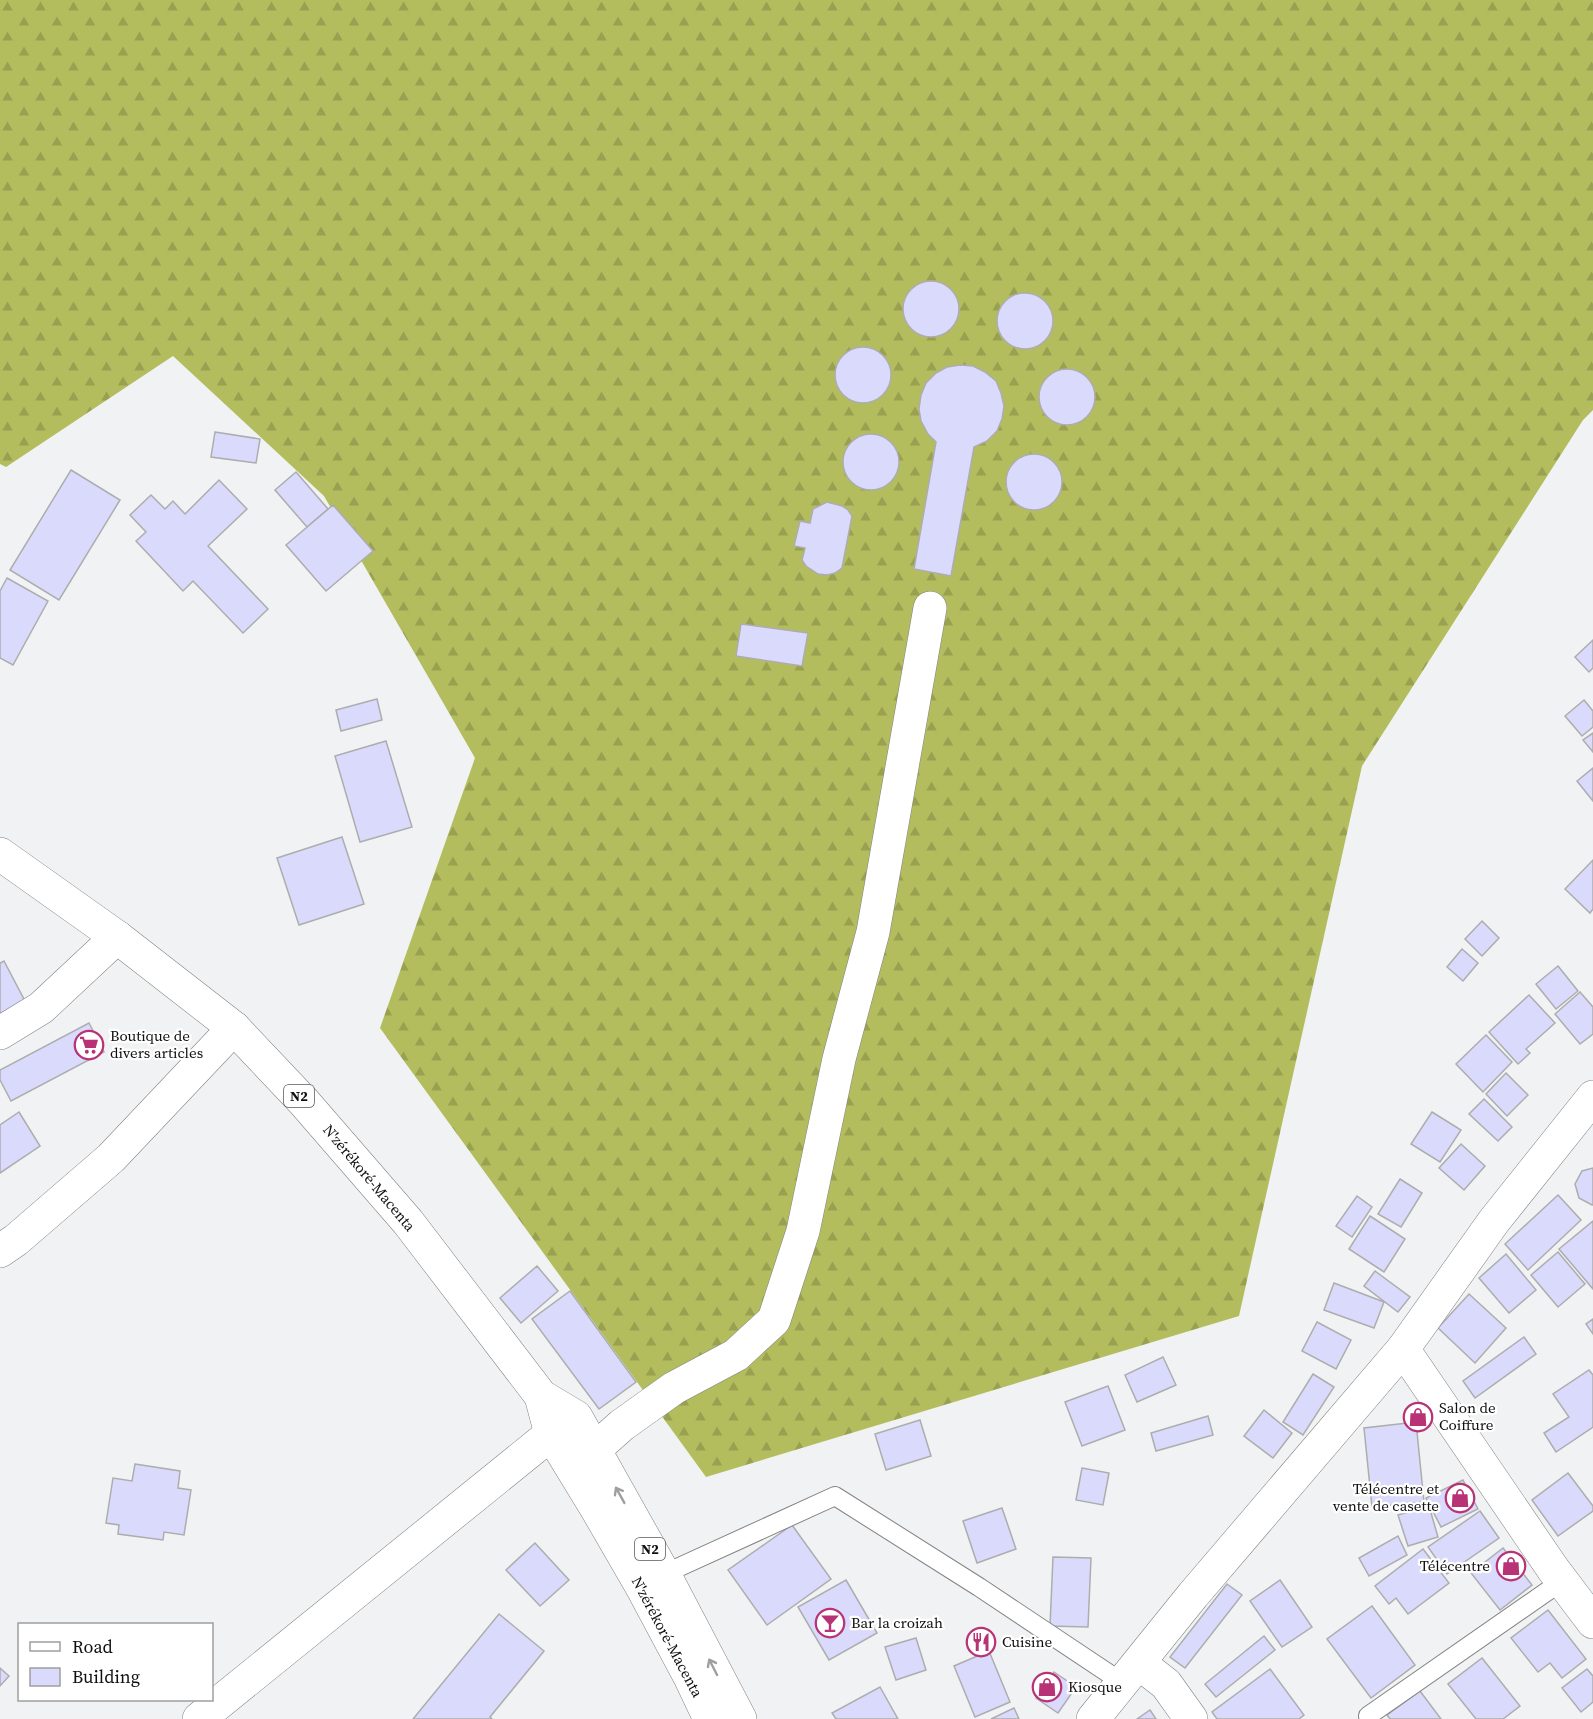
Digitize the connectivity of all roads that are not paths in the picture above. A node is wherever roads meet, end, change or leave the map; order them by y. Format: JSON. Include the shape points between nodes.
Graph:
{"nodes":[{"id":1,"x":930,"y":608,"type":"dead end"},
{"id":2,"x":0,"y":854,"type":"edge"},
{"id":3,"x":117,"y":937,"type":"junction"},
{"id":4,"x":234,"y":1028,"type":"junction"},
{"id":5,"x":0,"y":1033,"type":"edge"},
{"id":6,"x":1593,"y":1097,"type":"edge"},
{"id":7,"x":0,"y":1251,"type":"edge"},
{"id":8,"x":1403,"y":1348,"type":"junction"},
{"id":9,"x":563,"y":1426,"type":"junction"},
{"id":10,"x":594,"y":1450,"type":"junction"},
{"id":11,"x":664,"y":1574,"type":"junction"},
{"id":12,"x":1562,"y":1581,"type":"junction"},
{"id":13,"x":1593,"y":1622,"type":"edge"},
{"id":14,"x":1131,"y":1673,"type":"junction"},
{"id":15,"x":1368,"y":1716,"type":"dead end"},
{"id":16,"x":199,"y":1719,"type":"edge"},
{"id":17,"x":710,"y":1719,"type":"edge"},
{"id":18,"x":740,"y":1719,"type":"edge"},
{"id":19,"x":1093,"y":1719,"type":"edge"},
{"id":20,"x":1191,"y":1719,"type":"edge"}],
"edges":[{"from":1,"to":10,"type":"main road","via":[[873,932],[839,1059],[803,1231],[774,1320],[736,1355],[674,1388]]},
{"from":2,"to":3,"type":"main road","name":"N'zérékoré-Macenta","number":"N2"},
{"from":3,"to":4,"type":"main road","name":"N'zérékoré-Macenta","number":"N2"},
{"from":3,"to":5,"type":"main road","via":[[41,1008]]},
{"from":4,"to":7,"type":"main road","via":[[111,1158]]},
{"from":4,"to":9,"type":"main road","name":"N'zérékoré-Macenta","number":"N2","via":[[408,1222]]},
{"from":6,"to":8,"type":"main road","via":[[1494,1221]]},
{"from":8,"to":12,"type":"main road"},
{"from":8,"to":14,"type":"main road"},
{"from":9,"to":10,"type":"main road","name":"N'zérékoré-Macenta","number":"N2"},
{"from":9,"to":16,"type":"main road"},
{"from":9,"to":17,"type":"main road","name":"N'zérékoré-Macenta","number":"N2","via":[[598,1511]]},
{"from":11,"to":10,"type":"main road","name":"N'zérékoré-Macenta","number":"N2","one_way":true},
{"from":11,"to":14,"type":"lane","via":[[835,1496],[979,1587]]},
{"from":18,"to":11,"type":"main road","name":"N'zérékoré-Macenta","number":"N2","one_way":true},
{"from":12,"to":13,"type":"main road"},
{"from":12,"to":15,"type":"lane"},
{"from":14,"to":19,"type":"main road"},
{"from":14,"to":20,"type":"main road","via":[[1166,1684]]}]}
